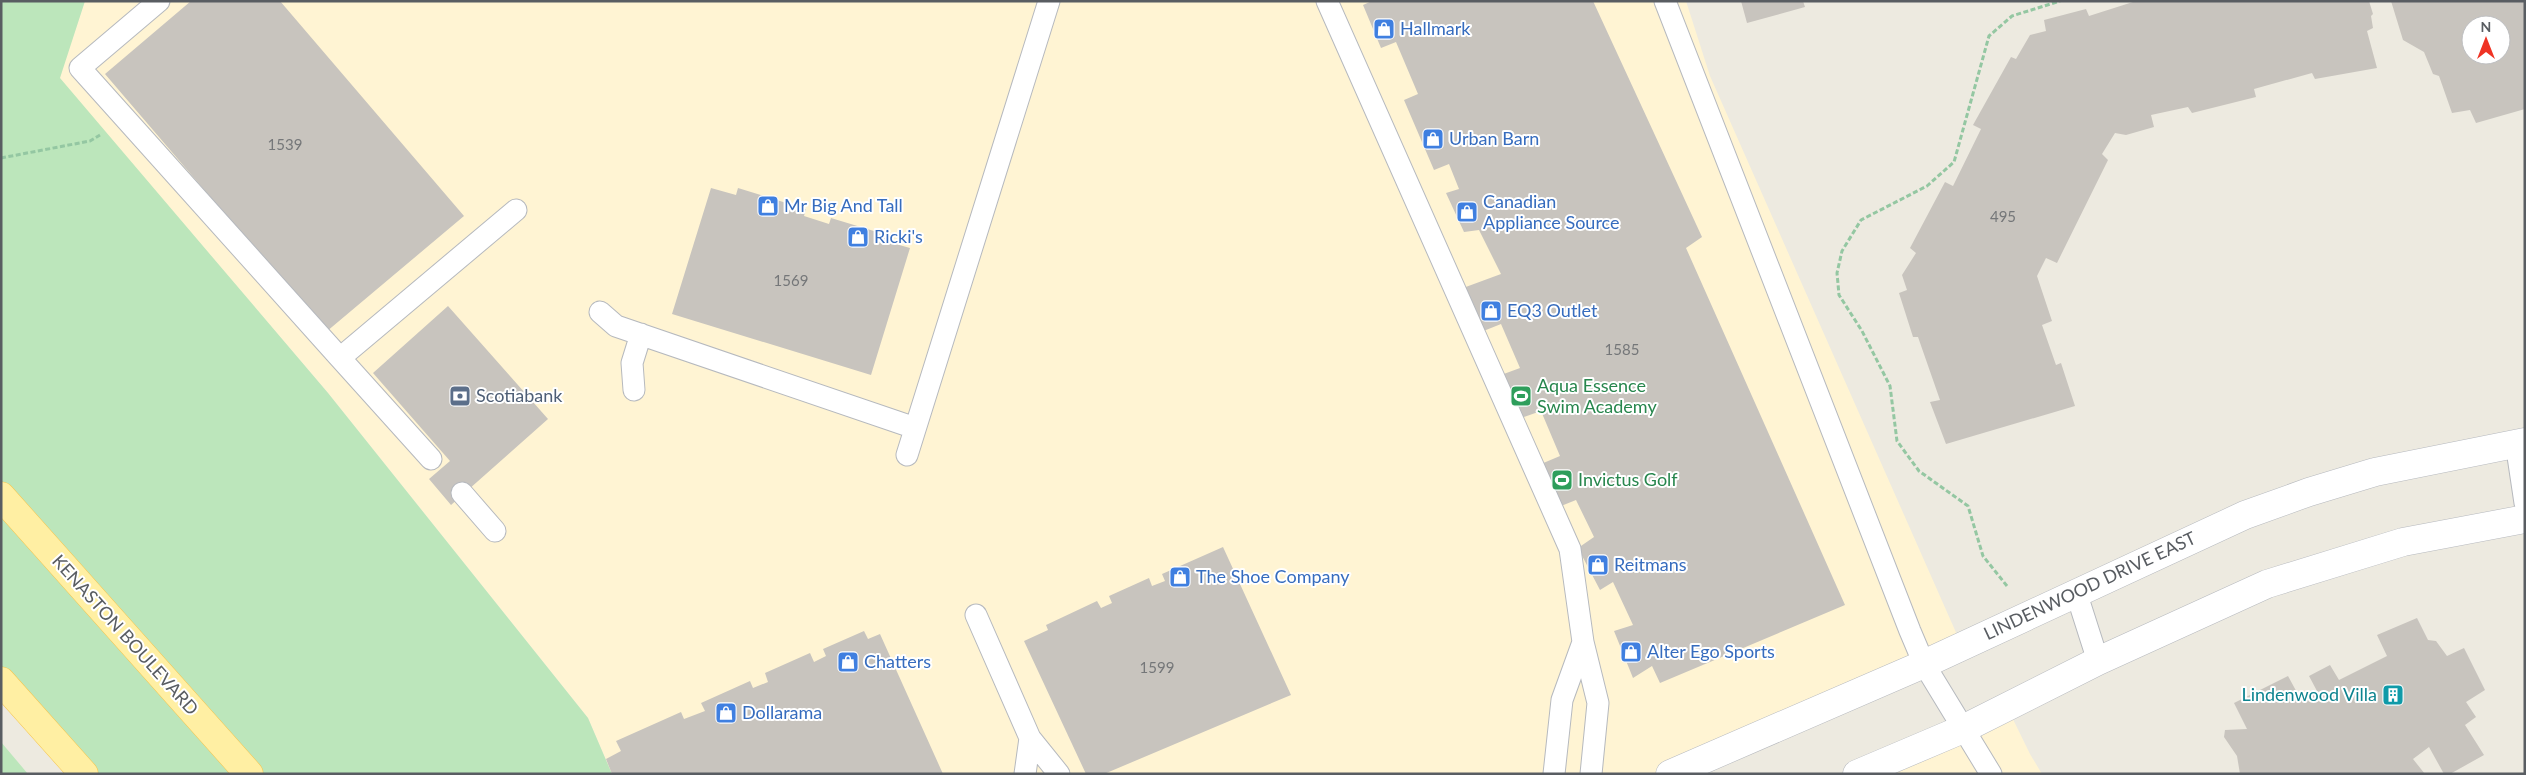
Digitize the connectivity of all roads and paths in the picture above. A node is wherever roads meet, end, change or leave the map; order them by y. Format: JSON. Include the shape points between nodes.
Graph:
{"nodes":[{"id":1,"x":159,"y":1,"type":"edge"},
{"id":2,"x":1049,"y":1,"type":"edge"},
{"id":3,"x":1327,"y":1,"type":"edge"},
{"id":4,"x":1665,"y":1,"type":"edge"},
{"id":5,"x":2060,"y":1,"type":"edge"},
{"id":6,"x":126,"y":119,"type":"junction"},
{"id":7,"x":1,"y":158,"type":"edge"},
{"id":8,"x":516,"y":210,"type":"dead end"},
{"id":9,"x":600,"y":312,"type":"dead end"},
{"id":10,"x":641,"y":334,"type":"junction"},
{"id":11,"x":340,"y":358,"type":"junction"},
{"id":12,"x":634,"y":390,"type":"dead end"},
{"id":13,"x":915,"y":428,"type":"junction"},
{"id":14,"x":2521,"y":443,"type":"edge"},
{"id":15,"x":907,"y":455,"type":"dead end"},
{"id":16,"x":431,"y":459,"type":"dead end"},
{"id":17,"x":462,"y":493,"type":"dead end"},
{"id":18,"x":1,"y":496,"type":"edge"},
{"id":19,"x":2525,"y":504,"type":"edge"},
{"id":20,"x":2525,"y":518,"type":"edge"},
{"id":21,"x":495,"y":530,"type":"dead end"},
{"id":22,"x":2007,"y":586,"type":"dead end"},
{"id":23,"x":2076,"y":592,"type":"junction"},
{"id":24,"x":976,"y":615,"type":"dead end"},
{"id":25,"x":1583,"y":642,"type":"junction"},
{"id":26,"x":2098,"y":661,"type":"junction"},
{"id":27,"x":1924,"y":664,"type":"junction"},
{"id":28,"x":1,"y":681,"type":"edge"},
{"id":29,"x":1964,"y":728,"type":"junction"},
{"id":30,"x":1030,"y":738,"type":"junction"},
{"id":31,"x":84,"y":774,"type":"edge"},
{"id":32,"x":249,"y":774,"type":"edge"},
{"id":33,"x":1025,"y":774,"type":"edge"},
{"id":34,"x":1059,"y":774,"type":"edge"},
{"id":35,"x":1554,"y":774,"type":"edge"},
{"id":36,"x":1591,"y":774,"type":"edge"},
{"id":37,"x":1670,"y":774,"type":"edge"},
{"id":38,"x":1857,"y":774,"type":"edge"},
{"id":39,"x":1992,"y":774,"type":"edge"}],
"edges":[{"from":1,"to":6,"type":"lane","via":[[80,68]]},
{"from":2,"to":13,"type":"lane"},
{"from":3,"to":25,"type":"lane","via":[[1570,549]]},
{"from":4,"to":27,"type":"lane"},
{"from":5,"to":22,"type":"path","via":[[2012,16],[1989,36],[1954,162],[1927,186],[1861,220],[1842,251],[1837,273],[1839,295],[1890,386],[1897,441],[1920,471],[1968,506],[1983,556]]},
{"from":6,"to":7,"type":"path","via":[[90,141]]},
{"from":6,"to":11,"type":"lane"},
{"from":8,"to":11,"type":"lane"},
{"from":9,"to":10,"type":"lane","via":[[616,326]]},
{"from":10,"to":12,"type":"lane","via":[[632,363]]},
{"from":10,"to":13,"type":"lane"},
{"from":11,"to":16,"type":"lane"},
{"from":13,"to":15,"type":"lane"},
{"from":14,"to":19,"type":"lane"},
{"from":14,"to":23,"type":"street","name":"LINDENWOOD DRIVE EAST","via":[[2375,472],[2309,492],[2244,515]]},
{"from":17,"to":21,"type":"lane"},
{"from":18,"to":32,"type":"main road","name":"KENASTON BOULEVARD"},
{"from":20,"to":26,"type":"street","via":[[2403,542],[2267,584]]},
{"from":23,"to":26,"type":"lane"},
{"from":23,"to":27,"type":"street","name":"LINDENWOOD DRIVE EAST"},
{"from":24,"to":30,"type":"lane"},
{"from":25,"to":35,"type":"lane","via":[[1562,700]]},
{"from":25,"to":36,"type":"lane","via":[[1598,702]]},
{"from":26,"to":29,"type":"street"},
{"from":27,"to":29,"type":"lane"},
{"from":27,"to":37,"type":"street","name":"LINDENWOOD DRIVE EAST"},
{"from":28,"to":31,"type":"main road"},
{"from":29,"to":38,"type":"street"},
{"from":29,"to":39,"type":"lane"},
{"from":30,"to":33,"type":"lane"},
{"from":30,"to":34,"type":"lane"}]}
